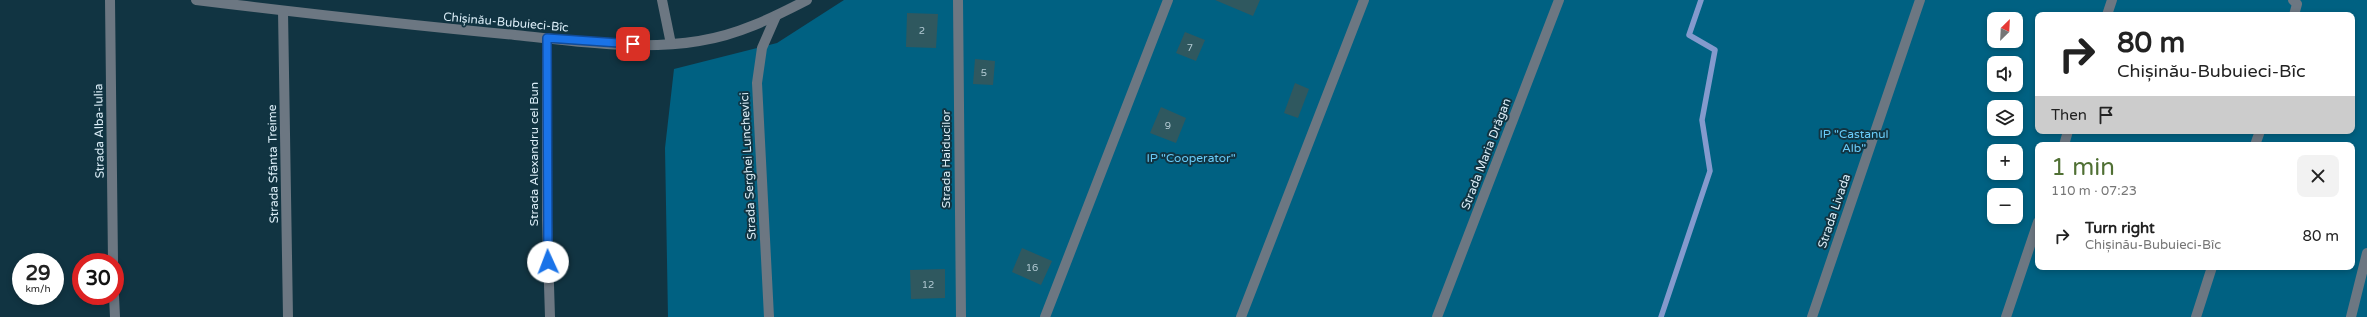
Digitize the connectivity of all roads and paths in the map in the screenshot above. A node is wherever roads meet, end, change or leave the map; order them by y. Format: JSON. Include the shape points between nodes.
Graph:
{"nodes":[{"id":1,"x":110,"y":0,"type":"edge"},
{"id":2,"x":196,"y":0,"type":"edge"},
{"id":3,"x":662,"y":0,"type":"edge"},
{"id":4,"x":807,"y":0,"type":"edge"},
{"id":5,"x":958,"y":0,"type":"edge"},
{"id":6,"x":1168,"y":0,"type":"edge"},
{"id":7,"x":1364,"y":0,"type":"edge"},
{"id":8,"x":1560,"y":0,"type":"edge"},
{"id":9,"x":1920,"y":0,"type":"edge"},
{"id":10,"x":2112,"y":0,"type":"edge"},
{"id":11,"x":2293,"y":0,"type":"edge"},
{"id":12,"x":283,"y":11,"type":"junction"},
{"id":13,"x":2108,"y":12,"type":"edge"},
{"id":14,"x":2295,"y":12,"type":"edge"},
{"id":15,"x":776,"y":16,"type":"junction"},
{"id":16,"x":547,"y":38,"type":"junction"},
{"id":17,"x":671,"y":44,"type":"junction"},
{"id":18,"x":2035,"y":231,"type":"edge"},
{"id":19,"x":113,"y":253,"type":"edge"},
{"id":20,"x":2367,"y":253,"type":"edge"},
{"id":21,"x":2211,"y":270,"type":"edge"},
{"id":22,"x":114,"y":305,"type":"edge"},
{"id":23,"x":115,"y":317,"type":"edge"},
{"id":24,"x":288,"y":317,"type":"edge"},
{"id":25,"x":550,"y":317,"type":"edge"},
{"id":26,"x":770,"y":317,"type":"edge"},
{"id":27,"x":961,"y":317,"type":"edge"},
{"id":28,"x":1045,"y":317,"type":"edge"},
{"id":29,"x":1241,"y":317,"type":"edge"},
{"id":30,"x":1437,"y":317,"type":"edge"},
{"id":31,"x":1812,"y":317,"type":"edge"},
{"id":32,"x":2006,"y":317,"type":"edge"},
{"id":33,"x":2196,"y":317,"type":"edge"},
{"id":34,"x":2351,"y":317,"type":"edge"}],
"edges":[{"from":1,"to":19,"type":"street","name":"Strada Alba-Iulia"},
{"from":2,"to":12,"type":"street","name":"Chișinău-Bubuieci-Bîc"},
{"from":3,"to":17,"type":"street"},
{"from":4,"to":15,"type":"street","name":"Chișinău-Bubuieci-Bîc"},
{"from":5,"to":27,"type":"street","name":"Strada Haiducilor"},
{"from":6,"to":28,"type":"street"},
{"from":7,"to":29,"type":"street"},
{"from":8,"to":30,"type":"street","name":"Strada Maria Drăgan"},
{"from":9,"to":31,"type":"street","name":"Strada Livada"},
{"from":10,"to":13,"type":"street"},
{"from":11,"to":14,"type":"street","via":[[2297,4]]},
{"from":12,"to":16,"type":"street","name":"Chișinău-Bubuieci-Bîc"},
{"from":12,"to":24,"type":"street","name":"Strada Sfânta Treime"},
{"from":15,"to":17,"type":"street","name":"Chișinău-Bubuieci-Bîc","via":[[724,36]]},
{"from":15,"to":26,"type":"street","name":"Strada Serghei Lunchevici","via":[[762,48],[757,83]]},
{"from":16,"to":17,"type":"street","name":"Chișinău-Bubuieci-Bîc","via":[[590,43]]},
{"from":16,"to":25,"type":"street","name":"Strada Alexandru cel Bun"},
{"from":18,"to":32,"type":"street"},
{"from":20,"to":34,"type":"street"},
{"from":21,"to":33,"type":"street"},
{"from":22,"to":23,"type":"street"}]}
